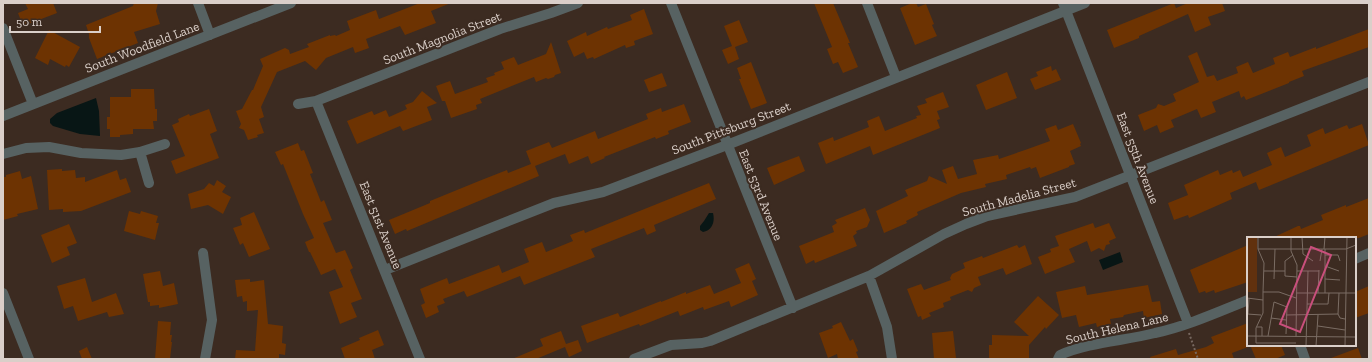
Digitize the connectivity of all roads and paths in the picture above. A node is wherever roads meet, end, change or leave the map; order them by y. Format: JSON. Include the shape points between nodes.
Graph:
{"nodes":[{"id":1,"x":198,"y":3,"type":"edge"},
{"id":2,"x":291,"y":3,"type":"edge"},
{"id":3,"x":578,"y":3,"type":"edge"},
{"id":4,"x":671,"y":3,"type":"edge"},
{"id":5,"x":867,"y":3,"type":"edge"},
{"id":6,"x":1085,"y":3,"type":"edge"},
{"id":7,"x":1064,"y":7,"type":"edge"},
{"id":8,"x":3,"y":28,"type":"edge"},
{"id":9,"x":210,"y":35,"type":"junction"},
{"id":10,"x":896,"y":77,"type":"junction"},
{"id":11,"x":1369,"y":82,"type":"edge"},
{"id":12,"x":316,"y":101,"type":"junction"},
{"id":13,"x":33,"y":104,"type":"junction"},
{"id":14,"x":298,"y":104,"type":"dead end"},
{"id":15,"x":3,"y":116,"type":"edge"},
{"id":16,"x":165,"y":144,"type":"dead end"},
{"id":17,"x":727,"y":145,"type":"junction"},
{"id":18,"x":140,"y":152,"type":"junction"},
{"id":19,"x":3,"y":154,"type":"edge"},
{"id":20,"x":1130,"y":175,"type":"junction"},
{"id":21,"x":149,"y":183,"type":"dead end"},
{"id":22,"x":203,"y":253,"type":"dead end"},
{"id":23,"x":1369,"y":253,"type":"edge"},
{"id":24,"x":1356,"y":258,"type":"edge"},
{"id":25,"x":385,"y":270,"type":"junction"},
{"id":26,"x":869,"y":276,"type":"junction"},
{"id":27,"x":3,"y":294,"type":"edge"},
{"id":28,"x":1247,"y":300,"type":"edge"},
{"id":29,"x":792,"y":308,"type":"junction"},
{"id":30,"x":8,"y":318,"type":"edge"},
{"id":31,"x":1189,"y":328,"type":"junction"},
{"id":32,"x":1300,"y":346,"type":"edge"},
{"id":33,"x":1059,"y":357,"type":"edge"},
{"id":34,"x":29,"y":359,"type":"edge"},
{"id":35,"x":205,"y":359,"type":"edge"},
{"id":36,"x":420,"y":359,"type":"edge"},
{"id":37,"x":634,"y":359,"type":"edge"},
{"id":38,"x":892,"y":359,"type":"edge"},
{"id":39,"x":1198,"y":359,"type":"edge"},
{"id":40,"x":1305,"y":359,"type":"edge"}],
"edges":[{"from":1,"to":9,"type":"street"},
{"from":2,"to":9,"type":"street","name":"South Woodfield Lane"},
{"from":3,"to":12,"type":"street","name":"South Magnolia Street","via":[[500,29]]},
{"from":4,"to":17,"type":"street","name":"East 53rd Avenue"},
{"from":5,"to":10,"type":"street"},
{"from":6,"to":7,"type":"street","name":"South Pittsburg Street"},
{"from":7,"to":10,"type":"street","name":"South Pittsburg Street"},
{"from":7,"to":20,"type":"street","name":"East 55th Avenue"},
{"from":8,"to":13,"type":"street"},
{"from":9,"to":13,"type":"street","name":"South Woodfield Lane"},
{"from":10,"to":17,"type":"street","name":"South Pittsburg Street"},
{"from":11,"to":20,"type":"street","name":"South Madelia Street"},
{"from":12,"to":14,"type":"street","name":"South Magnolia Street"},
{"from":12,"to":25,"type":"street","name":"East 51st Avenue"},
{"from":13,"to":15,"type":"street","name":"South Woodfield Lane"},
{"from":16,"to":18,"type":"street"},
{"from":17,"to":25,"type":"street","name":"South Pittsburg Street","via":[[603,192],[554,203]]},
{"from":17,"to":29,"type":"street","name":"East 53rd Avenue"},
{"from":18,"to":19,"type":"street","via":[[100,155],[49,147],[26,148]]},
{"from":18,"to":21,"type":"street"},
{"from":20,"to":26,"type":"street","name":"South Madelia Street","via":[[1065,200],[987,216],[966,224]]},
{"from":20,"to":31,"type":"street","name":"East 55th Avenue"},
{"from":22,"to":35,"type":"street","via":[[212,320]]},
{"from":23,"to":24,"type":"street"},
{"from":25,"to":36,"type":"street","name":"East 51st Avenue"},
{"from":26,"to":29,"type":"street","name":"South Madelia Street"},
{"from":26,"to":38,"type":"street","via":[[887,327]]},
{"from":27,"to":30,"type":"street"},
{"from":28,"to":31,"type":"street","name":"South Helena Lane"},
{"from":29,"to":37,"type":"street","name":"South Madelia Street","via":[[710,341],[671,345]]},
{"from":30,"to":34,"type":"street"},
{"from":31,"to":33,"type":"street","name":"South Helena Lane","via":[[1074,348]]},
{"from":31,"to":39,"type":"path"},
{"from":32,"to":40,"type":"street"}]}
